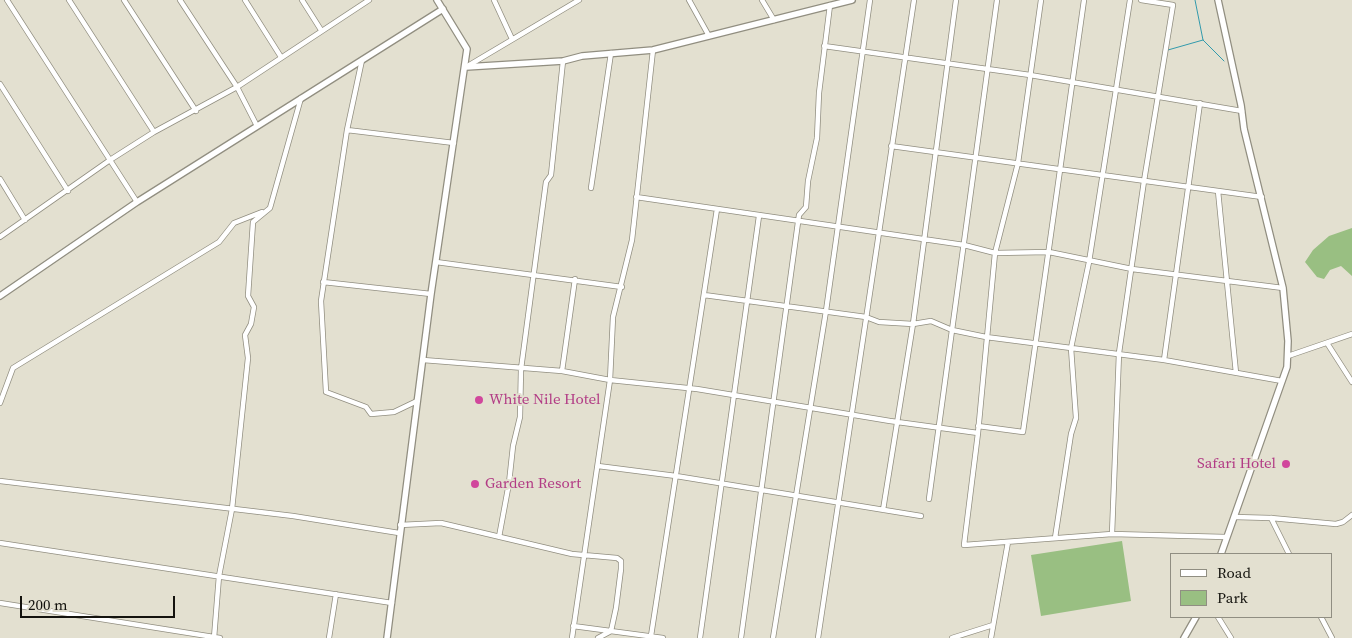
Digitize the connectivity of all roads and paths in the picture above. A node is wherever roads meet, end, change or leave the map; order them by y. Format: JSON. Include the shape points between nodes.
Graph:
{"nodes":[{"id":1,"x":8,"y":0,"type":"edge"},
{"id":2,"x":69,"y":0,"type":"edge"},
{"id":3,"x":124,"y":0,"type":"edge"},
{"id":4,"x":180,"y":0,"type":"edge"},
{"id":5,"x":245,"y":0,"type":"edge"},
{"id":6,"x":302,"y":0,"type":"edge"},
{"id":7,"x":437,"y":0,"type":"edge"},
{"id":8,"x":494,"y":0,"type":"edge"},
{"id":9,"x":579,"y":0,"type":"edge"},
{"id":10,"x":689,"y":0,"type":"edge"},
{"id":11,"x":762,"y":0,"type":"edge"},
{"id":12,"x":852,"y":0,"type":"edge"},
{"id":13,"x":870,"y":0,"type":"edge"},
{"id":14,"x":914,"y":0,"type":"edge"},
{"id":15,"x":956,"y":0,"type":"edge"},
{"id":16,"x":997,"y":0,"type":"edge"},
{"id":17,"x":1041,"y":0,"type":"edge"},
{"id":18,"x":1084,"y":0,"type":"edge"},
{"id":19,"x":1130,"y":0,"type":"edge"},
{"id":20,"x":1141,"y":0,"type":"edge"},
{"id":21,"x":1218,"y":0,"type":"edge"},
{"id":22,"x":366,"y":1,"type":"edge"},
{"id":23,"x":832,"y":3,"type":"edge"},
{"id":24,"x":443,"y":9,"type":"junction"},
{"id":25,"x":774,"y":20,"type":"junction"},
{"id":26,"x":321,"y":30,"type":"junction"},
{"id":27,"x":709,"y":36,"type":"junction"},
{"id":28,"x":512,"y":39,"type":"junction"},
{"id":29,"x":824,"y":46,"type":"junction"},
{"id":30,"x":653,"y":50,"type":"junction"},
{"id":31,"x":863,"y":52,"type":"junction"},
{"id":32,"x":611,"y":53,"type":"junction"},
{"id":33,"x":905,"y":56,"type":"junction"},
{"id":34,"x":281,"y":57,"type":"junction"},
{"id":35,"x":362,"y":60,"type":"junction"},
{"id":36,"x":563,"y":61,"type":"junction"},
{"id":37,"x":948,"y":62,"type":"junction"},
{"id":38,"x":466,"y":67,"type":"junction"},
{"id":39,"x":988,"y":68,"type":"junction"},
{"id":40,"x":1030,"y":75,"type":"junction"},
{"id":41,"x":1072,"y":82,"type":"junction"},
{"id":42,"x":0,"y":84,"type":"edge"},
{"id":43,"x":237,"y":87,"type":"junction"},
{"id":44,"x":1116,"y":89,"type":"junction"},
{"id":45,"x":1158,"y":96,"type":"junction"},
{"id":46,"x":301,"y":98,"type":"junction"},
{"id":47,"x":1200,"y":104,"type":"junction"},
{"id":48,"x":196,"y":111,"type":"junction"},
{"id":49,"x":1242,"y":111,"type":"junction"},
{"id":50,"x":257,"y":126,"type":"junction"},
{"id":51,"x":347,"y":130,"type":"junction"},
{"id":52,"x":154,"y":132,"type":"junction"},
{"id":53,"x":454,"y":143,"type":"junction"},
{"id":54,"x":892,"y":146,"type":"junction"},
{"id":55,"x":937,"y":152,"type":"junction"},
{"id":56,"x":975,"y":157,"type":"junction"},
{"id":57,"x":110,"y":160,"type":"junction"},
{"id":58,"x":1018,"y":163,"type":"junction"},
{"id":59,"x":1060,"y":169,"type":"junction"},
{"id":60,"x":1103,"y":175,"type":"junction"},
{"id":61,"x":0,"y":179,"type":"edge"},
{"id":62,"x":1144,"y":180,"type":"junction"},
{"id":63,"x":1189,"y":187,"type":"junction"},
{"id":64,"x":591,"y":188,"type":"dead end"},
{"id":65,"x":68,"y":191,"type":"junction"},
{"id":66,"x":1218,"y":191,"type":"junction"},
{"id":67,"x":636,"y":197,"type":"junction"},
{"id":68,"x":1262,"y":197,"type":"junction"},
{"id":69,"x":137,"y":202,"type":"junction"},
{"id":70,"x":270,"y":208,"type":"junction"},
{"id":71,"x":717,"y":209,"type":"junction"},
{"id":72,"x":759,"y":216,"type":"junction"},
{"id":73,"x":25,"y":220,"type":"junction"},
{"id":74,"x":798,"y":222,"type":"junction"},
{"id":75,"x":839,"y":228,"type":"junction"},
{"id":76,"x":878,"y":233,"type":"junction"},
{"id":77,"x":0,"y":237,"type":"edge"},
{"id":78,"x":924,"y":240,"type":"junction"},
{"id":79,"x":964,"y":245,"type":"junction"},
{"id":80,"x":1049,"y":252,"type":"junction"},
{"id":81,"x":995,"y":253,"type":"junction"},
{"id":82,"x":436,"y":262,"type":"junction"},
{"id":83,"x":1090,"y":262,"type":"junction"},
{"id":84,"x":1132,"y":269,"type":"junction"},
{"id":85,"x":533,"y":274,"type":"junction"},
{"id":86,"x":1176,"y":274,"type":"junction"},
{"id":87,"x":575,"y":279,"type":"junction"},
{"id":88,"x":1229,"y":281,"type":"junction"},
{"id":89,"x":324,"y":282,"type":"junction"},
{"id":90,"x":622,"y":287,"type":"junction"},
{"id":91,"x":1283,"y":288,"type":"junction"},
{"id":92,"x":431,"y":294,"type":"junction"},
{"id":93,"x":704,"y":295,"type":"junction"},
{"id":94,"x":0,"y":296,"type":"edge"},
{"id":95,"x":747,"y":300,"type":"junction"},
{"id":96,"x":787,"y":306,"type":"junction"},
{"id":97,"x":826,"y":311,"type":"junction"},
{"id":98,"x":866,"y":317,"type":"junction"},
{"id":99,"x":913,"y":324,"type":"junction"},
{"id":100,"x":952,"y":330,"type":"junction"},
{"id":101,"x":1352,"y":334,"type":"edge"},
{"id":102,"x":986,"y":336,"type":"junction"},
{"id":103,"x":1036,"y":342,"type":"junction"},
{"id":104,"x":1327,"y":344,"type":"junction"},
{"id":105,"x":1071,"y":348,"type":"junction"},
{"id":106,"x":1119,"y":353,"type":"junction"},
{"id":107,"x":1288,"y":356,"type":"junction"},
{"id":108,"x":423,"y":360,"type":"junction"},
{"id":109,"x":1164,"y":360,"type":"junction"},
{"id":110,"x":521,"y":369,"type":"junction"},
{"id":111,"x":562,"y":371,"type":"junction"},
{"id":112,"x":1236,"y":373,"type":"junction"},
{"id":113,"x":610,"y":380,"type":"junction"},
{"id":114,"x":1282,"y":381,"type":"junction"},
{"id":115,"x":1352,"y":382,"type":"edge"},
{"id":116,"x":689,"y":388,"type":"junction"},
{"id":117,"x":733,"y":395,"type":"junction"},
{"id":118,"x":417,"y":401,"type":"junction"},
{"id":119,"x":774,"y":402,"type":"junction"},
{"id":120,"x":0,"y":403,"type":"edge"},
{"id":121,"x":809,"y":408,"type":"junction"},
{"id":122,"x":851,"y":415,"type":"junction"},
{"id":123,"x":896,"y":422,"type":"junction"},
{"id":124,"x":978,"y":426,"type":"junction"},
{"id":125,"x":938,"y":429,"type":"junction"},
{"id":126,"x":978,"y":433,"type":"junction"},
{"id":127,"x":598,"y":466,"type":"junction"},
{"id":128,"x":676,"y":476,"type":"junction"},
{"id":129,"x":0,"y":481,"type":"edge"},
{"id":130,"x":721,"y":483,"type":"junction"},
{"id":131,"x":762,"y":490,"type":"junction"},
{"id":132,"x":796,"y":495,"type":"junction"},
{"id":133,"x":929,"y":499,"type":"dead end"},
{"id":134,"x":838,"y":502,"type":"junction"},
{"id":135,"x":232,"y":509,"type":"junction"},
{"id":136,"x":883,"y":510,"type":"junction"},
{"id":137,"x":1352,"y":515,"type":"edge"},
{"id":138,"x":921,"y":516,"type":"dead end"},
{"id":139,"x":1234,"y":517,"type":"junction"},
{"id":140,"x":1271,"y":518,"type":"junction"},
{"id":141,"x":400,"y":525,"type":"junction"},
{"id":142,"x":399,"y":533,"type":"junction"},
{"id":143,"x":1112,"y":534,"type":"junction"},
{"id":144,"x":1226,"y":537,"type":"junction"},
{"id":145,"x":499,"y":538,"type":"junction"},
{"id":146,"x":1055,"y":538,"type":"junction"},
{"id":147,"x":1008,"y":542,"type":"junction"},
{"id":148,"x":0,"y":544,"type":"edge"},
{"id":149,"x":1222,"y":553,"type":"edge"},
{"id":150,"x":1289,"y":553,"type":"edge"},
{"id":151,"x":583,"y":555,"type":"junction"},
{"id":152,"x":219,"y":576,"type":"junction"},
{"id":153,"x":336,"y":594,"type":"junction"},
{"id":154,"x":0,"y":603,"type":"edge"},
{"id":155,"x":392,"y":603,"type":"junction"},
{"id":156,"x":1195,"y":618,"type":"edge"},
{"id":157,"x":1219,"y":618,"type":"edge"},
{"id":158,"x":1322,"y":618,"type":"edge"},
{"id":159,"x":993,"y":625,"type":"junction"},
{"id":160,"x":573,"y":626,"type":"junction"},
{"id":161,"x":610,"y":631,"type":"junction"},
{"id":162,"x":651,"y":636,"type":"junction"},
{"id":163,"x":216,"y":638,"type":"edge"},
{"id":164,"x":329,"y":638,"type":"edge"},
{"id":165,"x":386,"y":638,"type":"edge"},
{"id":166,"x":572,"y":638,"type":"edge"},
{"id":167,"x":598,"y":638,"type":"edge"},
{"id":168,"x":663,"y":638,"type":"edge"},
{"id":169,"x":700,"y":638,"type":"edge"},
{"id":170,"x":741,"y":638,"type":"edge"},
{"id":171,"x":773,"y":638,"type":"edge"},
{"id":172,"x":818,"y":638,"type":"edge"},
{"id":173,"x":952,"y":638,"type":"edge"},
{"id":174,"x":991,"y":638,"type":"edge"},
{"id":175,"x":1184,"y":638,"type":"edge"},
{"id":176,"x":1232,"y":638,"type":"edge"},
{"id":177,"x":1332,"y":638,"type":"edge"}],
"edges":[{"from":1,"to":57,"type":"street"},
{"from":2,"to":52,"type":"street"},
{"from":3,"to":48,"type":"street"},
{"from":4,"to":43,"type":"street"},
{"from":5,"to":34,"type":"street"},
{"from":6,"to":26,"type":"street"},
{"from":7,"to":24,"type":"street"},
{"from":8,"to":28,"type":"street"},
{"from":9,"to":28,"type":"street"},
{"from":10,"to":27,"type":"street"},
{"from":11,"to":25,"type":"street"},
{"from":12,"to":23,"type":"street"},
{"from":13,"to":31,"type":"street"},
{"from":14,"to":33,"type":"street"},
{"from":15,"to":37,"type":"street"},
{"from":16,"to":39,"type":"street"},
{"from":17,"to":40,"type":"street"},
{"from":18,"to":41,"type":"street"},
{"from":19,"to":44,"type":"street"},
{"from":20,"to":45,"type":"street","via":[[1173,5]]},
{"from":21,"to":49,"type":"street"},
{"from":22,"to":26,"type":"street"},
{"from":23,"to":25,"type":"street"},
{"from":23,"to":29,"type":"street"},
{"from":24,"to":35,"type":"street"},
{"from":24,"to":38,"type":"street","via":[[467,49]]},
{"from":25,"to":27,"type":"street"},
{"from":26,"to":34,"type":"street"},
{"from":27,"to":30,"type":"street"},
{"from":28,"to":38,"type":"street"},
{"from":29,"to":31,"type":"street"},
{"from":29,"to":74,"type":"street","via":[[817,138],[806,207]]},
{"from":30,"to":32,"type":"street"},
{"from":30,"to":67,"type":"street"},
{"from":31,"to":33,"type":"street"},
{"from":31,"to":75,"type":"street"},
{"from":32,"to":36,"type":"street"},
{"from":32,"to":64,"type":"street"},
{"from":33,"to":37,"type":"street"},
{"from":33,"to":54,"type":"street"},
{"from":34,"to":43,"type":"street"},
{"from":35,"to":46,"type":"street"},
{"from":35,"to":51,"type":"street"},
{"from":36,"to":38,"type":"street"},
{"from":36,"to":85,"type":"street","via":[[551,175],[546,182]]},
{"from":37,"to":39,"type":"street"},
{"from":37,"to":55,"type":"street"},
{"from":38,"to":53,"type":"street"},
{"from":39,"to":40,"type":"street"},
{"from":39,"to":56,"type":"street"},
{"from":40,"to":41,"type":"street"},
{"from":40,"to":58,"type":"street"},
{"from":41,"to":44,"type":"street"},
{"from":41,"to":59,"type":"street"},
{"from":42,"to":65,"type":"street"},
{"from":43,"to":48,"type":"street"},
{"from":43,"to":50,"type":"street"},
{"from":44,"to":45,"type":"street"},
{"from":44,"to":60,"type":"street"},
{"from":45,"to":47,"type":"street"},
{"from":45,"to":62,"type":"street"},
{"from":46,"to":50,"type":"street"},
{"from":46,"to":70,"type":"street"},
{"from":47,"to":49,"type":"street"},
{"from":47,"to":63,"type":"street"},
{"from":48,"to":52,"type":"street"},
{"from":49,"to":68,"type":"street"},
{"from":50,"to":69,"type":"street"},
{"from":51,"to":53,"type":"street"},
{"from":51,"to":89,"type":"street"},
{"from":52,"to":57,"type":"street"},
{"from":53,"to":82,"type":"street"},
{"from":54,"to":55,"type":"street"},
{"from":54,"to":76,"type":"street"},
{"from":55,"to":56,"type":"street"},
{"from":55,"to":78,"type":"street"},
{"from":56,"to":58,"type":"street"},
{"from":56,"to":79,"type":"street"},
{"from":57,"to":65,"type":"street"},
{"from":57,"to":69,"type":"street"},
{"from":58,"to":59,"type":"street"},
{"from":58,"to":81,"type":"street"},
{"from":59,"to":60,"type":"street"},
{"from":59,"to":80,"type":"street"},
{"from":60,"to":62,"type":"street"},
{"from":60,"to":83,"type":"street"},
{"from":61,"to":73,"type":"street"},
{"from":62,"to":63,"type":"street"},
{"from":62,"to":84,"type":"street"},
{"from":63,"to":66,"type":"street"},
{"from":63,"to":86,"type":"street"},
{"from":65,"to":73,"type":"street"},
{"from":66,"to":68,"type":"street"},
{"from":66,"to":88,"type":"street"},
{"from":67,"to":71,"type":"street"},
{"from":67,"to":90,"type":"street","via":[[632,240]]},
{"from":68,"to":91,"type":"street"},
{"from":69,"to":94,"type":"street"},
{"from":70,"to":120,"type":"street","via":[[234,223],[219,242],[13,368]]},
{"from":70,"to":135,"type":"street","via":[[253,222],[248,296],[254,307],[245,335],[248,358]]},
{"from":71,"to":72,"type":"street"},
{"from":71,"to":93,"type":"street"},
{"from":72,"to":74,"type":"street"},
{"from":72,"to":95,"type":"street"},
{"from":73,"to":77,"type":"street"},
{"from":74,"to":75,"type":"street"},
{"from":74,"to":96,"type":"street"},
{"from":75,"to":76,"type":"street"},
{"from":75,"to":97,"type":"street"},
{"from":76,"to":78,"type":"street"},
{"from":76,"to":98,"type":"street"},
{"from":78,"to":79,"type":"street"},
{"from":78,"to":99,"type":"street"},
{"from":79,"to":81,"type":"street"},
{"from":79,"to":100,"type":"street"},
{"from":80,"to":81,"type":"street"},
{"from":80,"to":83,"type":"street"},
{"from":80,"to":103,"type":"street"},
{"from":81,"to":102,"type":"street"},
{"from":82,"to":85,"type":"street"},
{"from":82,"to":92,"type":"street"},
{"from":83,"to":84,"type":"street"},
{"from":83,"to":105,"type":"street"},
{"from":84,"to":86,"type":"street"},
{"from":84,"to":106,"type":"street"},
{"from":85,"to":87,"type":"street"},
{"from":85,"to":110,"type":"street"},
{"from":86,"to":88,"type":"street"},
{"from":86,"to":109,"type":"street"},
{"from":87,"to":90,"type":"street"},
{"from":87,"to":111,"type":"street"},
{"from":88,"to":91,"type":"street"},
{"from":88,"to":112,"type":"street"},
{"from":89,"to":92,"type":"street"},
{"from":89,"to":118,"type":"street","via":[[321,301],[326,392],[366,407],[371,414],[394,412]]},
{"from":90,"to":113,"type":"street","via":[[612,328]]},
{"from":91,"to":107,"type":"street"},
{"from":92,"to":108,"type":"street"},
{"from":93,"to":95,"type":"street"},
{"from":93,"to":116,"type":"street"},
{"from":95,"to":96,"type":"street"},
{"from":95,"to":117,"type":"street"},
{"from":96,"to":97,"type":"street"},
{"from":96,"to":119,"type":"street"},
{"from":97,"to":98,"type":"street"},
{"from":97,"to":121,"type":"street"},
{"from":98,"to":99,"type":"street","via":[[878,322]]},
{"from":98,"to":122,"type":"street"},
{"from":99,"to":100,"type":"street","via":[[931,321]]},
{"from":99,"to":123,"type":"street"},
{"from":100,"to":102,"type":"street"},
{"from":100,"to":125,"type":"street"},
{"from":101,"to":104,"type":"street"},
{"from":102,"to":103,"type":"street"},
{"from":102,"to":124,"type":"street"},
{"from":103,"to":105,"type":"street"},
{"from":103,"to":124,"type":"street","via":[[1023,432]]},
{"from":104,"to":107,"type":"street"},
{"from":104,"to":115,"type":"street"},
{"from":105,"to":106,"type":"street"},
{"from":105,"to":146,"type":"street","via":[[1076,418]]},
{"from":106,"to":109,"type":"street"},
{"from":106,"to":143,"type":"street"},
{"from":107,"to":114,"type":"street"},
{"from":108,"to":110,"type":"street"},
{"from":108,"to":118,"type":"street"},
{"from":109,"to":112,"type":"street"},
{"from":110,"to":111,"type":"street"},
{"from":110,"to":145,"type":"street","via":[[520,417]]},
{"from":111,"to":113,"type":"street"},
{"from":112,"to":114,"type":"street"},
{"from":113,"to":116,"type":"street"},
{"from":113,"to":127,"type":"street"},
{"from":114,"to":139,"type":"street"},
{"from":116,"to":117,"type":"street"},
{"from":116,"to":128,"type":"street"},
{"from":117,"to":119,"type":"street"},
{"from":117,"to":130,"type":"street"},
{"from":118,"to":141,"type":"street"},
{"from":119,"to":121,"type":"street"},
{"from":119,"to":131,"type":"street"},
{"from":121,"to":122,"type":"street"},
{"from":121,"to":132,"type":"street"},
{"from":122,"to":123,"type":"street"},
{"from":122,"to":134,"type":"street"},
{"from":123,"to":125,"type":"street"},
{"from":123,"to":136,"type":"street"},
{"from":124,"to":126,"type":"street"},
{"from":125,"to":126,"type":"street"},
{"from":125,"to":133,"type":"street"},
{"from":126,"to":147,"type":"street","via":[[964,545]]},
{"from":127,"to":128,"type":"street"},
{"from":127,"to":151,"type":"street"},
{"from":128,"to":130,"type":"street"},
{"from":128,"to":162,"type":"street"},
{"from":129,"to":135,"type":"street"},
{"from":130,"to":131,"type":"street"},
{"from":130,"to":169,"type":"street"},
{"from":131,"to":132,"type":"street"},
{"from":131,"to":170,"type":"street"},
{"from":132,"to":134,"type":"street"},
{"from":132,"to":171,"type":"street"},
{"from":134,"to":136,"type":"street"},
{"from":134,"to":172,"type":"street"},
{"from":135,"to":142,"type":"street"},
{"from":135,"to":152,"type":"street"},
{"from":136,"to":138,"type":"street"},
{"from":137,"to":140,"type":"street","via":[[1336,524]]},
{"from":139,"to":140,"type":"street"},
{"from":139,"to":144,"type":"street"},
{"from":140,"to":150,"type":"street"},
{"from":141,"to":142,"type":"street"},
{"from":141,"to":145,"type":"street","via":[[441,524]]},
{"from":142,"to":155,"type":"street"},
{"from":143,"to":144,"type":"street"},
{"from":143,"to":146,"type":"street"},
{"from":144,"to":149,"type":"street"},
{"from":145,"to":151,"type":"street"},
{"from":146,"to":147,"type":"street"},
{"from":147,"to":159,"type":"street"},
{"from":148,"to":152,"type":"street"},
{"from":151,"to":160,"type":"street"},
{"from":151,"to":161,"type":"street","via":[[611,556],[621,562]]},
{"from":152,"to":153,"type":"street"},
{"from":152,"to":163,"type":"street"},
{"from":153,"to":155,"type":"street"},
{"from":153,"to":164,"type":"street"},
{"from":154,"to":163,"type":"street"},
{"from":155,"to":165,"type":"street"},
{"from":156,"to":175,"type":"street"},
{"from":157,"to":176,"type":"street"},
{"from":158,"to":177,"type":"street"},
{"from":159,"to":173,"type":"street"},
{"from":159,"to":174,"type":"street"},
{"from":160,"to":161,"type":"street"},
{"from":160,"to":166,"type":"street"},
{"from":161,"to":162,"type":"street"},
{"from":161,"to":167,"type":"street"},
{"from":162,"to":168,"type":"street"}]}
